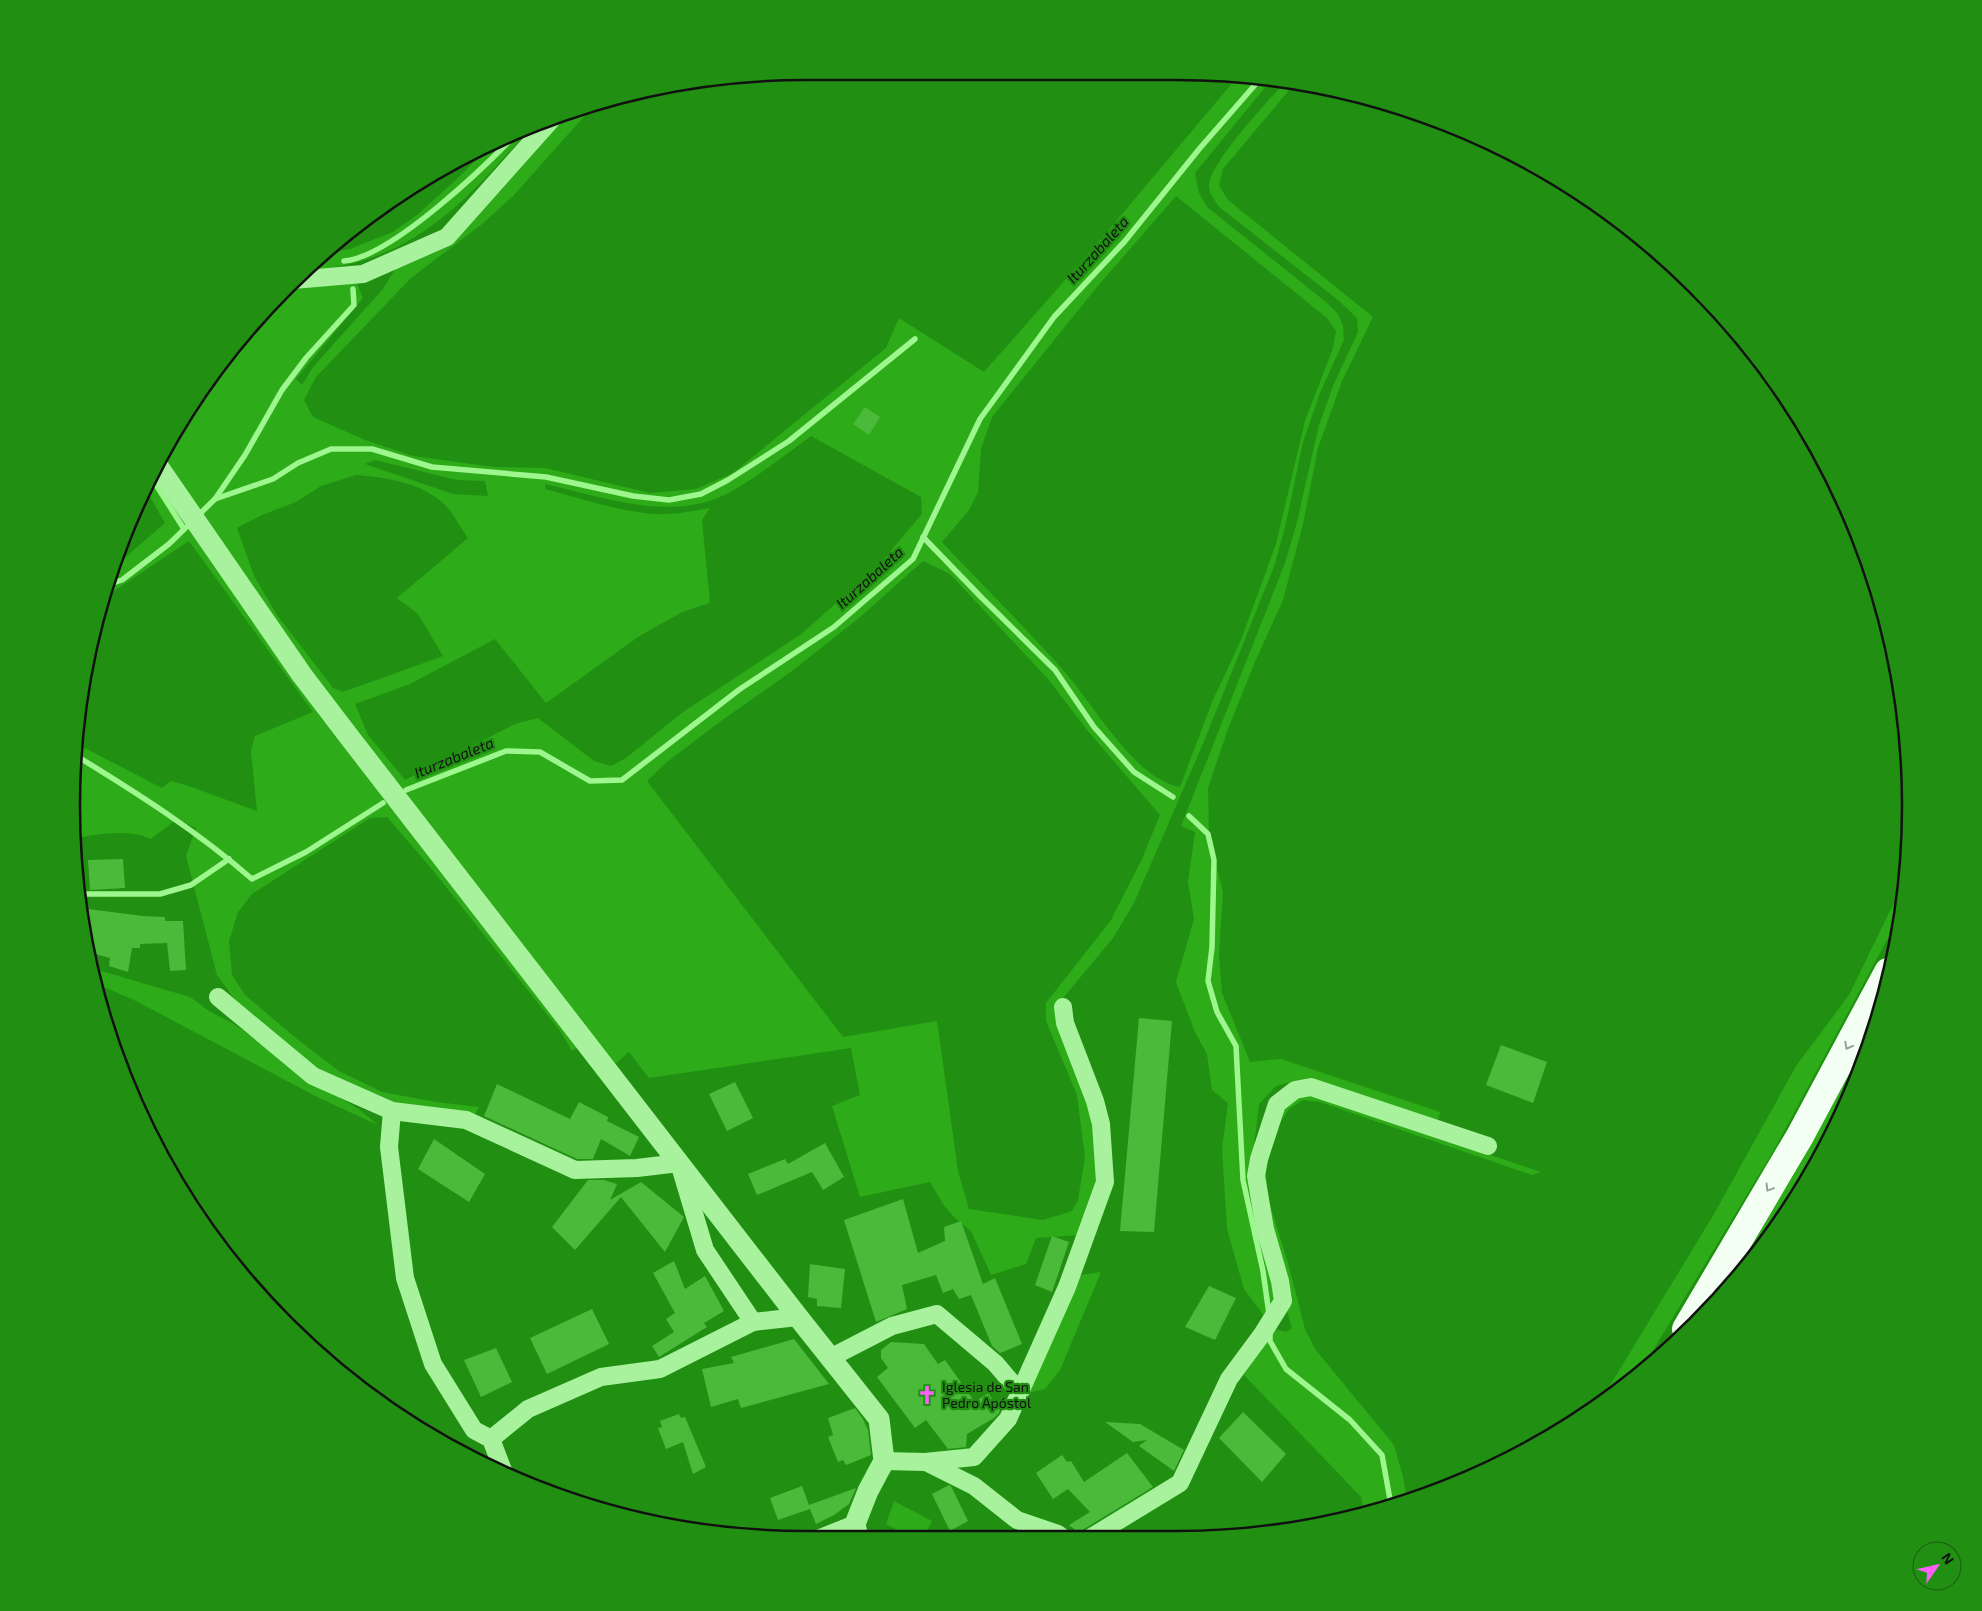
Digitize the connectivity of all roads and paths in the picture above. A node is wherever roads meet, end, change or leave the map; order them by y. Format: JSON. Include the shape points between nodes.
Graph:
{"nodes":[{"id":1,"x":543,"y":130,"type":"edge"},
{"id":2,"x":306,"y":279,"type":"edge"},
{"id":3,"x":162,"y":472,"type":"edge"},
{"id":4,"x":1877,"y":992,"type":"edge"},
{"id":5,"x":218,"y":997,"type":"dead end"},
{"id":6,"x":1063,"y":1008,"type":"dead end"},
{"id":7,"x":392,"y":1111,"type":"junction"},
{"id":8,"x":1488,"y":1146,"type":"dead end"},
{"id":9,"x":680,"y":1163,"type":"junction"},
{"id":10,"x":1695,"y":1313,"type":"edge"},
{"id":11,"x":798,"y":1317,"type":"junction"},
{"id":12,"x":753,"y":1322,"type":"junction"},
{"id":13,"x":830,"y":1358,"type":"junction"},
{"id":14,"x":1020,"y":1392,"type":"junction"},
{"id":15,"x":491,"y":1439,"type":"junction"},
{"id":16,"x":884,"y":1462,"type":"junction"},
{"id":17,"x":925,"y":1462,"type":"junction"},
{"id":18,"x":500,"y":1463,"type":"edge"},
{"id":19,"x":856,"y":1531,"type":"edge"},
{"id":20,"x":1049,"y":1531,"type":"edge"},
{"id":21,"x":1101,"y":1531,"type":"edge"}],
"edges":[{"from":1,"to":2,"type":"street","via":[[447,237],[363,274]]},
{"from":3,"to":9,"type":"street","via":[[324,704]]},
{"from":4,"to":10,"type":"highway","one_way":true,"via":[[1800,1136]]},
{"from":5,"to":7,"type":"street","via":[[313,1076]]},
{"from":6,"to":14,"type":"street","via":[[1065,1023],[1096,1102],[1101,1124],[1105,1182],[1067,1287]]},
{"from":7,"to":9,"type":"street","via":[[466,1120],[575,1170]]},
{"from":7,"to":15,"type":"street","via":[[389,1147],[405,1278],[433,1364],[474,1430]]},
{"from":8,"to":21,"type":"street","via":[[1311,1086],[1295,1090],[1276,1104],[1256,1176],[1283,1301],[1229,1379],[1180,1483]]},
{"from":9,"to":11,"type":"street"},
{"from":9,"to":12,"type":"street","via":[[705,1250]]},
{"from":11,"to":12,"type":"street"},
{"from":11,"to":13,"type":"street"},
{"from":12,"to":15,"type":"street","via":[[660,1369],[601,1377],[544,1402],[528,1410]]},
{"from":13,"to":14,"type":"street","via":[[892,1326],[937,1314],[995,1363]]},
{"from":13,"to":16,"type":"street","via":[[879,1420]]},
{"from":14,"to":17,"type":"street","via":[[1008,1419],[974,1457]]},
{"from":15,"to":18,"type":"street"},
{"from":16,"to":17,"type":"street"},
{"from":16,"to":19,"type":"street","via":[[868,1491]]},
{"from":17,"to":20,"type":"street","via":[[974,1486],[1017,1520]]}]}
